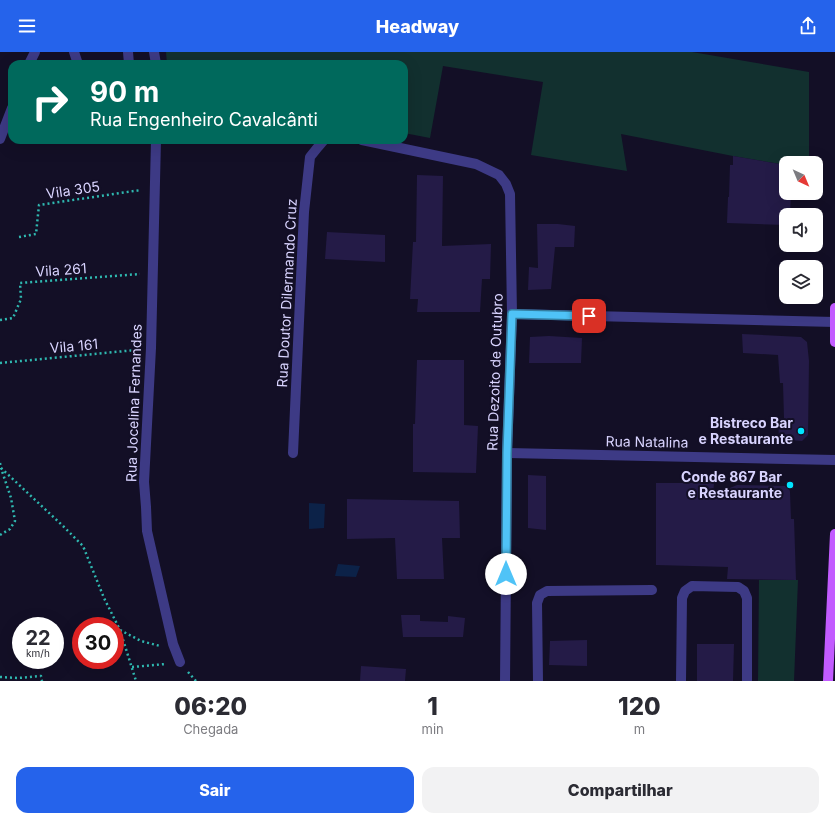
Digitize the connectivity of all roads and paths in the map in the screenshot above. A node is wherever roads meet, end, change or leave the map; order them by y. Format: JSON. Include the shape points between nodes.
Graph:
{"nodes":[{"id":1,"x":8,"y":118,"type":"edge"},
{"id":2,"x":0,"y":139,"type":"edge"},
{"id":3,"x":156,"y":144,"type":"edge"},
{"id":4,"x":321,"y":144,"type":"edge"},
{"id":5,"x":381,"y":144,"type":"edge"},
{"id":6,"x":155,"y":188,"type":"junction"},
{"id":7,"x":19,"y":237,"type":"dead end"},
{"id":8,"x":152,"y":273,"type":"junction"},
{"id":9,"x":835,"y":308,"type":"edge"},
{"id":10,"x":512,"y":314,"type":"junction"},
{"id":11,"x":0,"y":320,"type":"edge"},
{"id":12,"x":835,"y":322,"type":"edge"},
{"id":13,"x":835,"y":342,"type":"edge"},
{"id":14,"x":151,"y":348,"type":"junction"},
{"id":15,"x":0,"y":363,"type":"edge"},
{"id":16,"x":293,"y":453,"type":"dead end"},
{"id":17,"x":507,"y":453,"type":"junction"},
{"id":18,"x":835,"y":460,"type":"edge"},
{"id":19,"x":0,"y":463,"type":"edge"},
{"id":20,"x":1,"y":468,"type":"junction"},
{"id":21,"x":835,"y":534,"type":"edge"},
{"id":22,"x":0,"y":535,"type":"edge"},
{"id":23,"x":652,"y":590,"type":"dead end"},
{"id":24,"x":114,"y":617,"type":"edge"},
{"id":25,"x":124,"y":632,"type":"edge"},
{"id":26,"x":124,"y":642,"type":"edge"},
{"id":27,"x":173,"y":644,"type":"junction"},
{"id":28,"x":180,"y":662,"type":"joint"},
{"id":29,"x":132,"y":667,"type":"junction"},
{"id":30,"x":0,"y":677,"type":"edge"},
{"id":31,"x":42,"y":681,"type":"edge"},
{"id":32,"x":136,"y":681,"type":"edge"},
{"id":33,"x":505,"y":681,"type":"edge"},
{"id":34,"x":538,"y":681,"type":"edge"},
{"id":35,"x":681,"y":681,"type":"edge"},
{"id":36,"x":747,"y":681,"type":"edge"},
{"id":37,"x":828,"y":681,"type":"edge"}],
"edges":[{"from":1,"to":2,"type":"street"},
{"from":3,"to":6,"type":"street","name":"Rua Jocelina Fernandes"},
{"from":4,"to":16,"type":"street","name":"Rua Doutor Dilermando Cruz","via":[[310,157],[304,212]]},
{"from":5,"to":10,"type":"street","name":"Rua Dezoito de Outubro","via":[[476,164],[499,175],[506,184],[510,194]]},
{"from":6,"to":7,"type":"path","name":"Vila 305","via":[[39,205],[36,234]]},
{"from":6,"to":8,"type":"street","name":"Rua Jocelina Fernandes"},
{"from":8,"to":11,"type":"path","name":"Vila 261","via":[[20,283],[21,299],[13,318]]},
{"from":8,"to":14,"type":"street","name":"Rua Jocelina Fernandes"},
{"from":9,"to":12,"type":"main road"},
{"from":10,"to":12,"type":"street"},
{"from":10,"to":17,"type":"street","name":"Rua Dezoito de Outubro"},
{"from":12,"to":13,"type":"main road"},
{"from":14,"to":15,"type":"path","name":"Vila 161"},
{"from":14,"to":27,"type":"street","name":"Rua Jocelina Fernandes","via":[[144,482],[147,531]]},
{"from":17,"to":18,"type":"street","name":"Rua Natalina"},
{"from":17,"to":33,"type":"street","name":"Rua Dezoito de Outubro"},
{"from":19,"to":20,"type":"path"},
{"from":20,"to":22,"type":"path","via":[[11,498],[15,522],[10,529]]},
{"from":20,"to":24,"type":"path","via":[[83,546]]},
{"from":21,"to":37,"type":"main road"},
{"from":23,"to":34,"type":"street","via":[[547,591],[540,595],[537,603]]},
{"from":25,"to":27,"type":"path","via":[[153,645]]},
{"from":26,"to":29,"type":"path"},
{"from":27,"to":28,"type":"street","name":"Rua Jocelina Fernandes"},
{"from":28,"to":29,"type":"path"},
{"from":29,"to":32,"type":"path"},
{"from":30,"to":31,"type":"path","via":[[41,676]]},
{"from":35,"to":36,"type":"street","via":[[682,598],[685,591],[692,586],[738,587],[744,591],[748,598]]}]}
